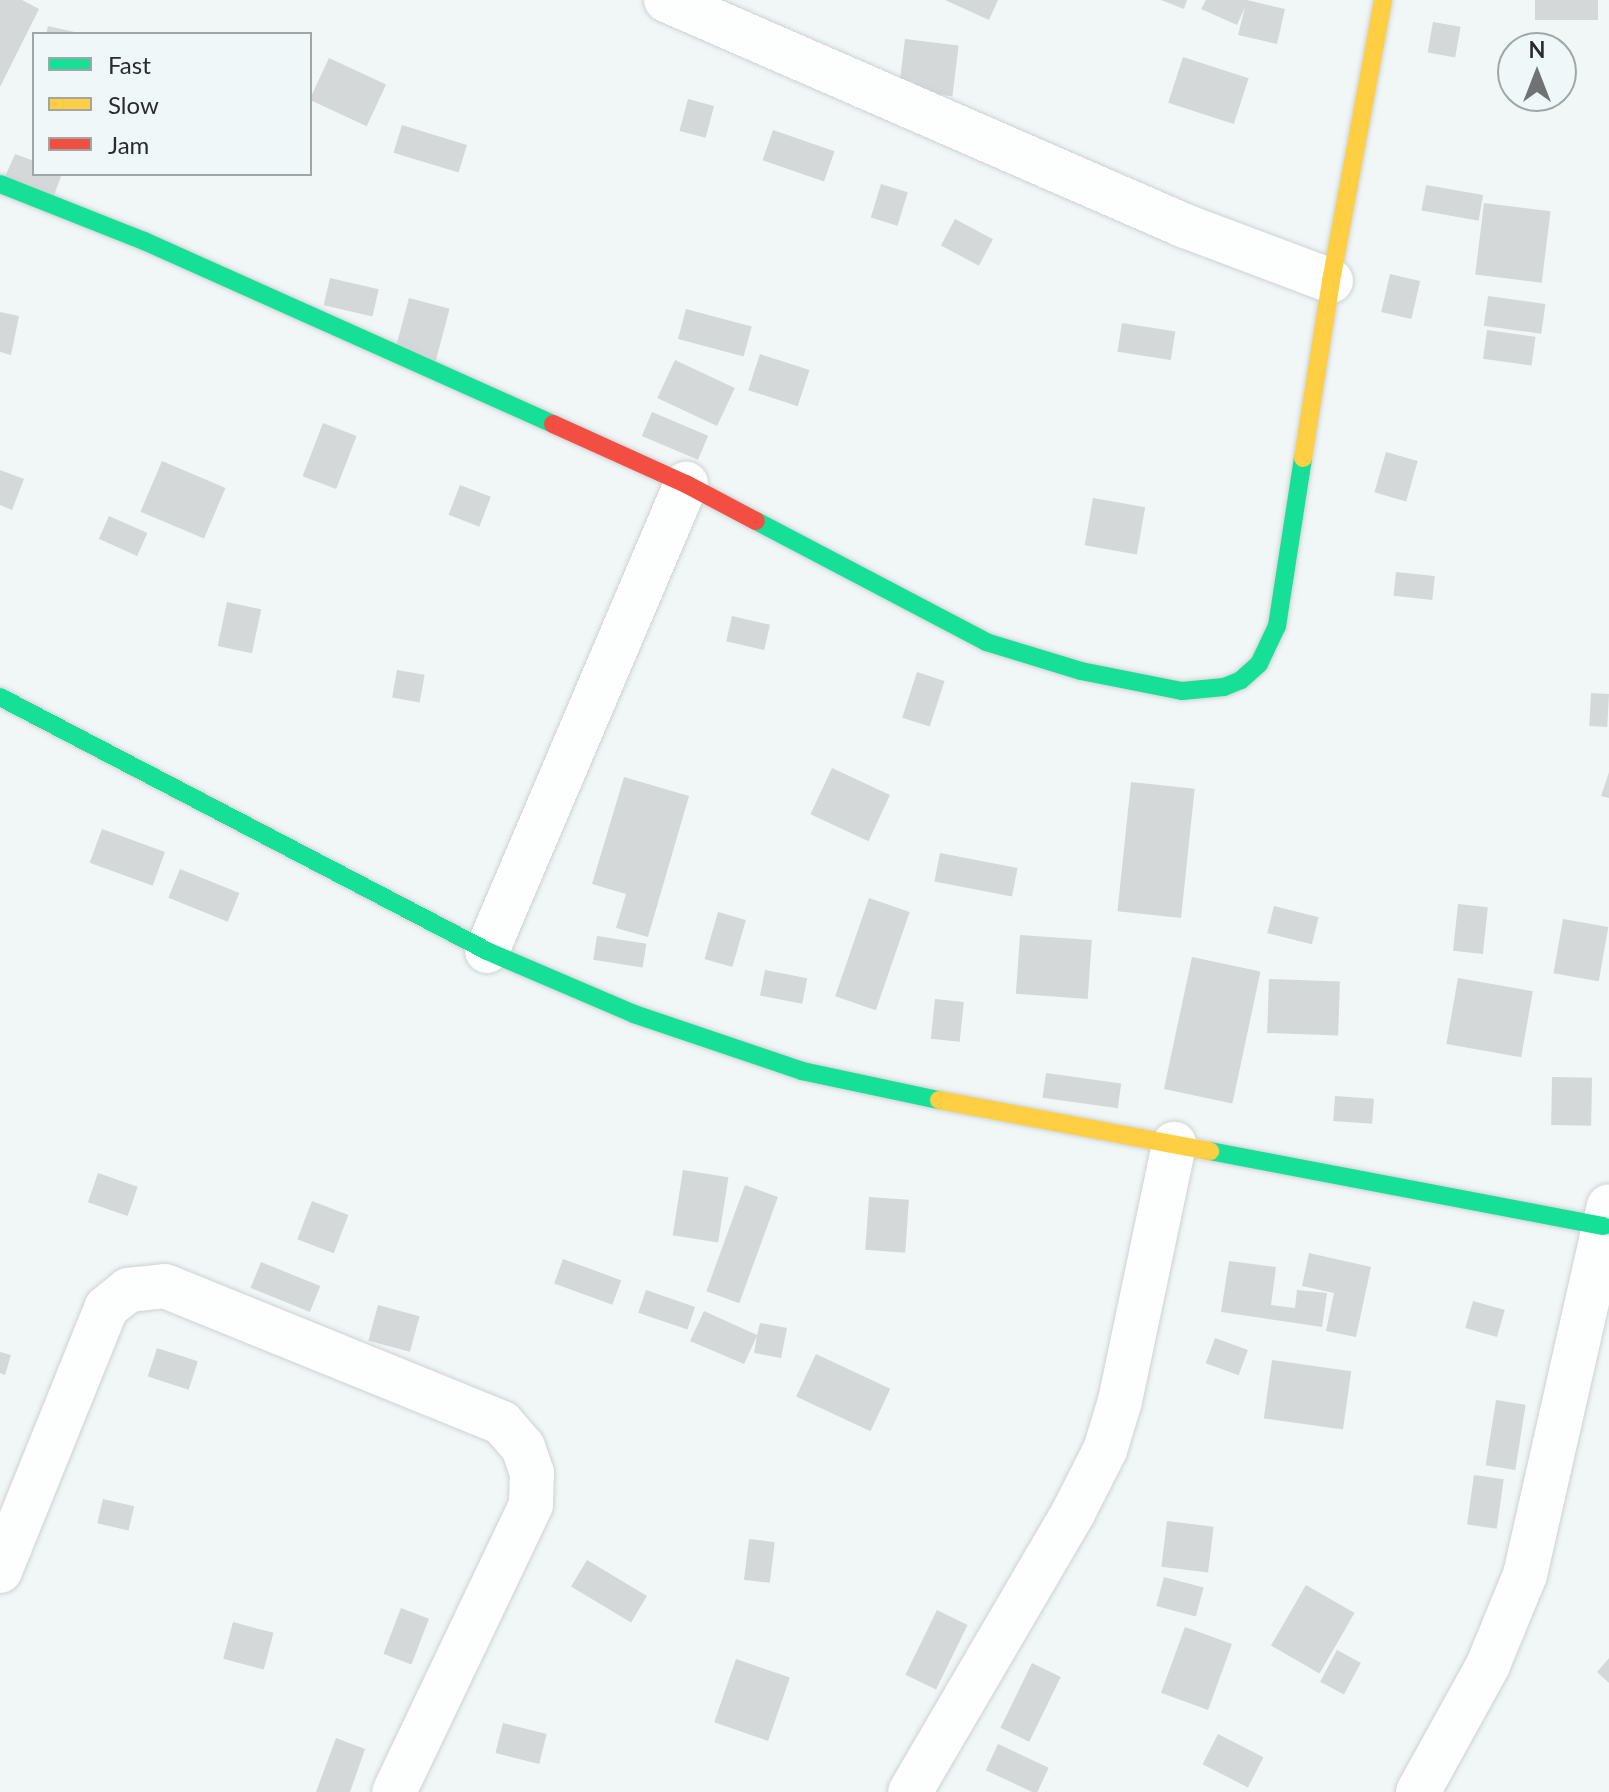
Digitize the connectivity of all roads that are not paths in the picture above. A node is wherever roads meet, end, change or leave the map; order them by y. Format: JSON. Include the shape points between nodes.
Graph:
{"nodes":[{"id":1,"x":666,"y":0,"type":"edge"},
{"id":2,"x":1383,"y":0,"type":"edge"},
{"id":3,"x":0,"y":184,"type":"edge"},
{"id":4,"x":1331,"y":281,"type":"junction"},
{"id":5,"x":686,"y":484,"type":"junction"},
{"id":6,"x":0,"y":697,"type":"edge"},
{"id":7,"x":487,"y":951,"type":"junction"},
{"id":8,"x":1174,"y":1144,"type":"junction"},
{"id":9,"x":1607,"y":1216,"type":"edge"},
{"id":10,"x":0,"y":1571,"type":"edge"},
{"id":11,"x":394,"y":1792,"type":"edge"},
{"id":12,"x":910,"y":1792,"type":"edge"},
{"id":13,"x":1418,"y":1792,"type":"edge"}],
"edges":[{"from":1,"to":4,"type":"street","via":[[1185,226]]},
{"from":2,"to":4,"type":"street"},
{"from":3,"to":5,"type":"street","via":[[144,241]]},
{"from":4,"to":5,"type":"street","via":[[1277,626],[1259,664],[1224,687],[1182,691],[1081,671],[986,642]]},
{"from":5,"to":7,"type":"street"},
{"from":6,"to":7,"type":"street"},
{"from":7,"to":8,"type":"street","via":[[634,1014],[802,1071]]},
{"from":8,"to":9,"type":"street"},
{"from":8,"to":12,"type":"street","via":[[1105,1450]]},
{"from":9,"to":13,"type":"street","via":[[1525,1575],[1488,1665]]},
{"from":10,"to":11,"type":"street","via":[[106,1308],[128,1290],[165,1286],[502,1423],[523,1447],[532,1473],[531,1505]]}]}
